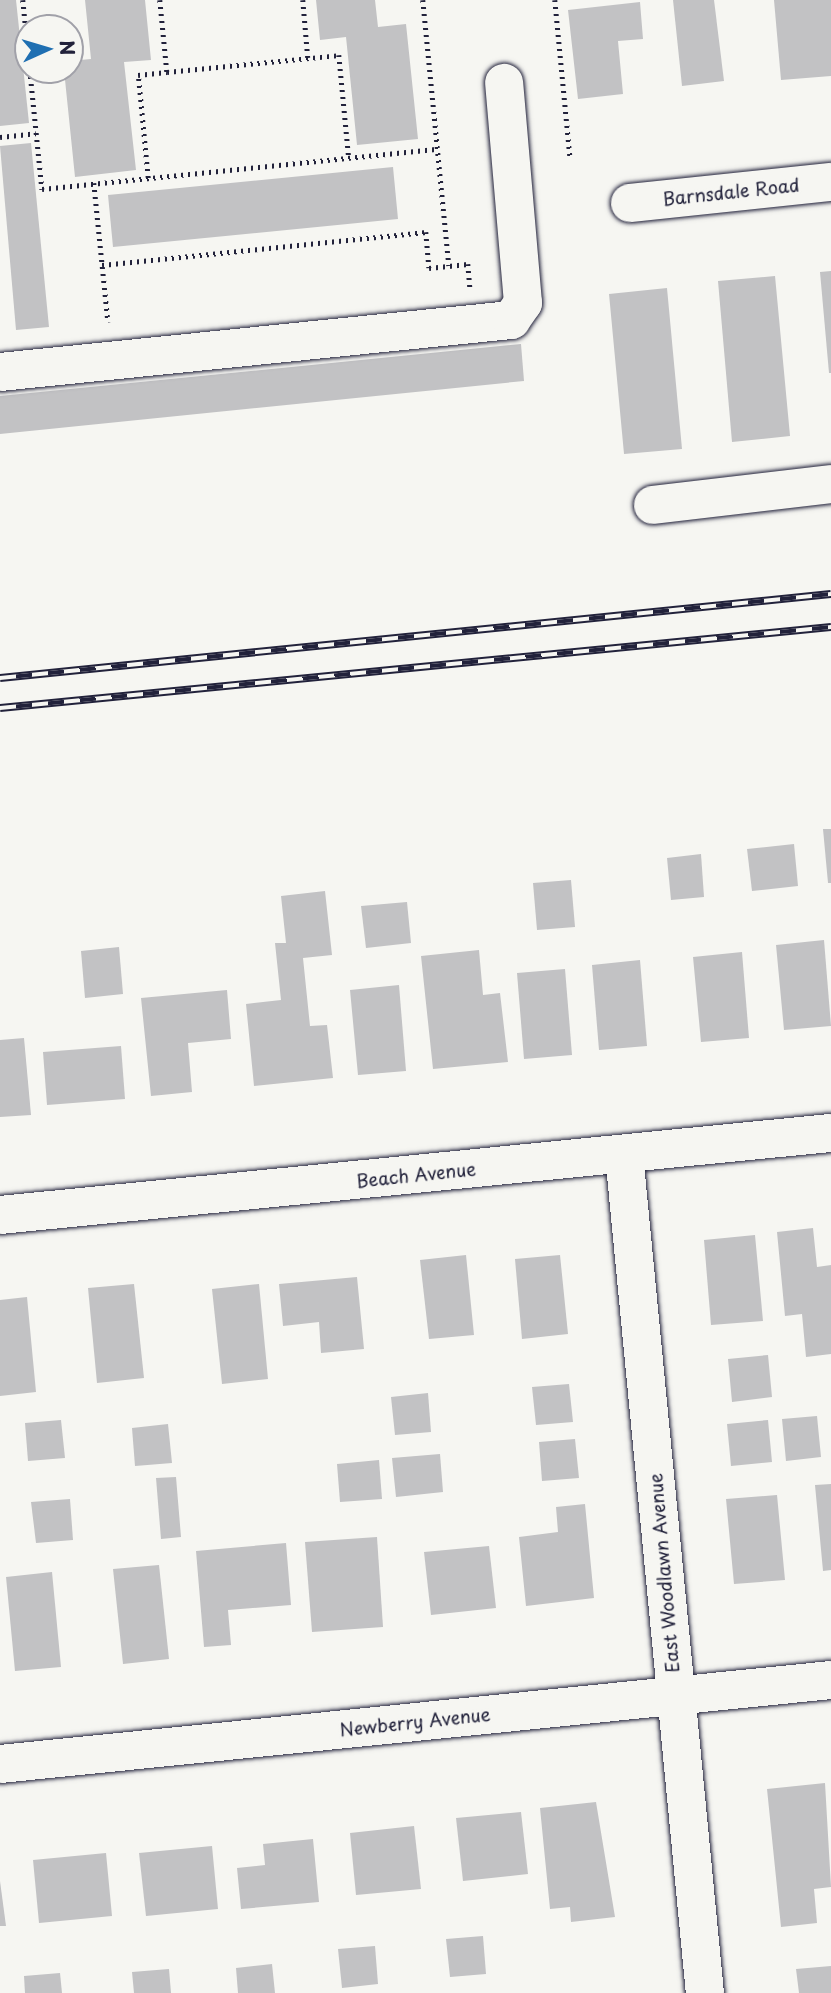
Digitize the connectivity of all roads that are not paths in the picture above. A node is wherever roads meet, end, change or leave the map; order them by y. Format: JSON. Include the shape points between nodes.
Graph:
{"nodes":[{"id":1,"x":504,"y":83,"type":"dead end"},
{"id":2,"x":831,"y":182,"type":"edge"},
{"id":3,"x":630,"y":203,"type":"dead end"},
{"id":4,"x":0,"y":372,"type":"edge"},
{"id":5,"x":831,"y":484,"type":"edge"},
{"id":6,"x":653,"y":505,"type":"dead end"},
{"id":7,"x":831,"y":1133,"type":"edge"},
{"id":8,"x":624,"y":1154,"type":"junction"},
{"id":9,"x":0,"y":1215,"type":"edge"},
{"id":10,"x":831,"y":1680,"type":"edge"},
{"id":11,"x":676,"y":1695,"type":"junction"},
{"id":12,"x":0,"y":1764,"type":"edge"},
{"id":13,"x":705,"y":1993,"type":"edge"}],
"edges":[{"from":1,"to":4,"type":"street","via":[[523,303],[511,320]]},
{"from":2,"to":3,"type":"street","name":"Barnsdale Road"},
{"from":5,"to":6,"type":"street"},
{"from":7,"to":8,"type":"street","name":"Beach Avenue"},
{"from":8,"to":9,"type":"street","name":"Beach Avenue"},
{"from":8,"to":11,"type":"street","name":"East Woodlawn Avenue"},
{"from":10,"to":11,"type":"street","name":"Newberry Avenue"},
{"from":11,"to":12,"type":"street","name":"Newberry Avenue"},
{"from":11,"to":13,"type":"street","name":"East Woodlawn Avenue"}]}
